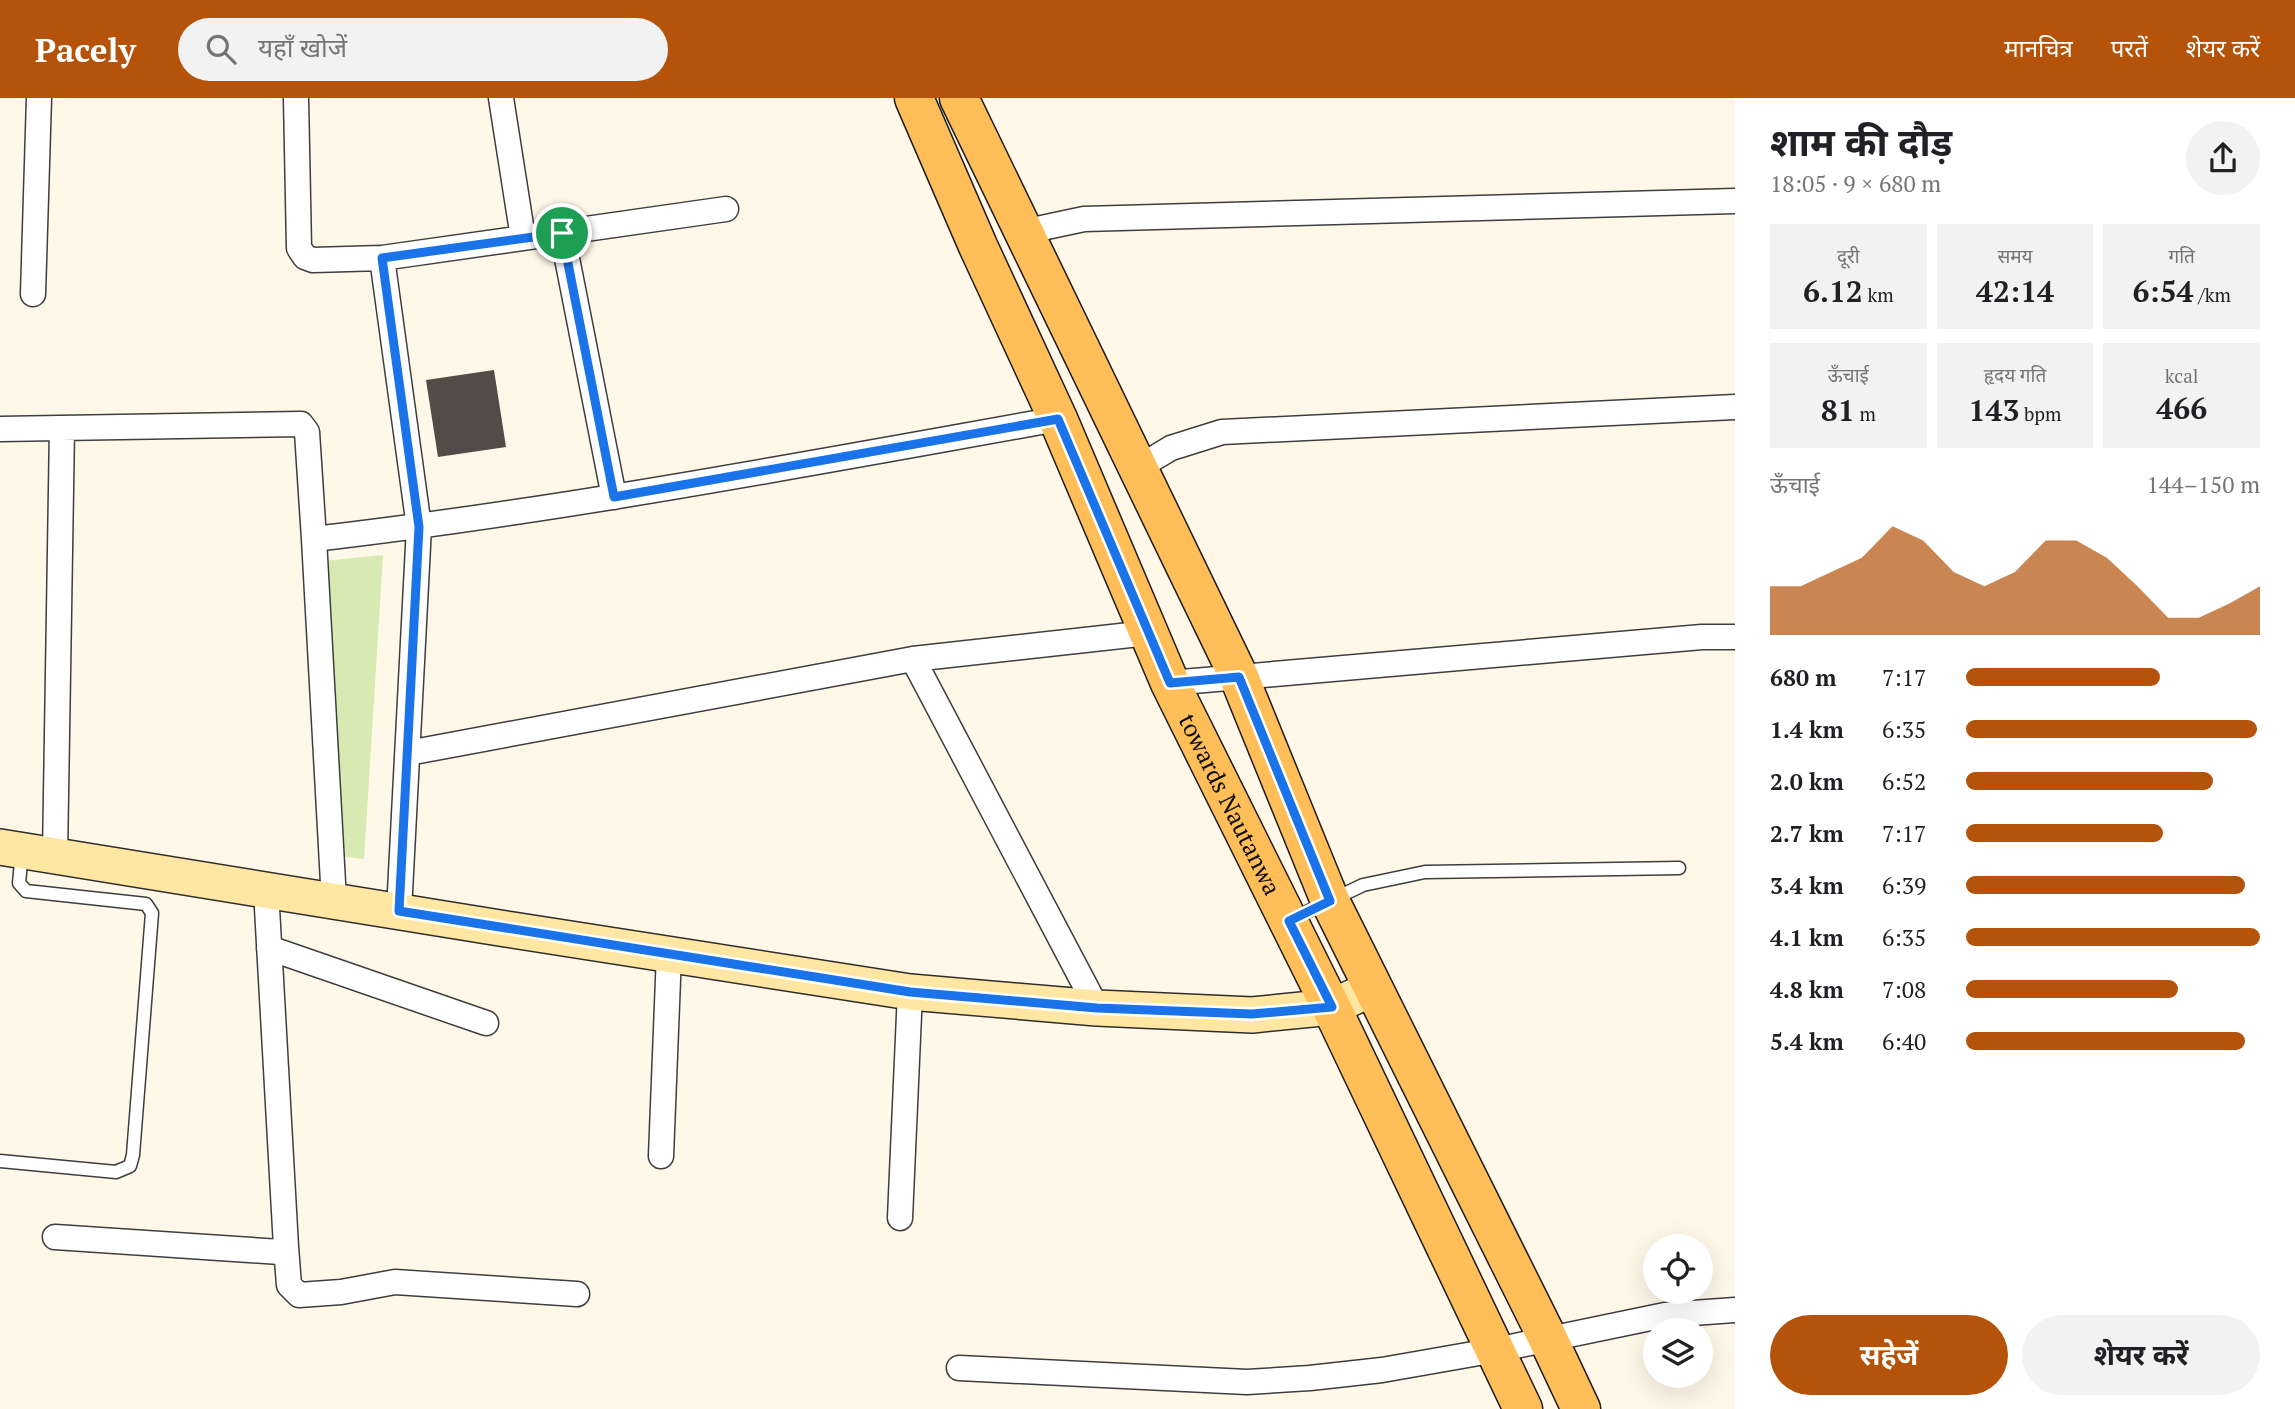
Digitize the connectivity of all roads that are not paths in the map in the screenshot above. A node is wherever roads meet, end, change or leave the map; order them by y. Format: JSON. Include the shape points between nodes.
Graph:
{"nodes":[{"id":1,"x":39,"y":98,"type":"edge"},
{"id":2,"x":296,"y":98,"type":"edge"},
{"id":3,"x":501,"y":98,"type":"edge"},
{"id":4,"x":914,"y":98,"type":"edge"},
{"id":5,"x":959,"y":98,"type":"edge"},
{"id":6,"x":1735,"y":201,"type":"edge"},
{"id":7,"x":726,"y":209,"type":"dead end"},
{"id":8,"x":1023,"y":232,"type":"junction"},
{"id":9,"x":562,"y":233,"type":"junction"},
{"id":10,"x":523,"y":238,"type":"junction"},
{"id":11,"x":382,"y":258,"type":"junction"},
{"id":12,"x":33,"y":294,"type":"dead end"},
{"id":13,"x":1735,"y":407,"type":"edge"},
{"id":14,"x":1058,"y":419,"type":"junction"},
{"id":15,"x":62,"y":428,"type":"junction"},
{"id":16,"x":0,"y":429,"type":"edge"},
{"id":17,"x":1136,"y":469,"type":"junction"},
{"id":18,"x":614,"y":497,"type":"junction"},
{"id":19,"x":419,"y":527,"type":"junction"},
{"id":20,"x":314,"y":539,"type":"junction"},
{"id":21,"x":1148,"y":633,"type":"junction"},
{"id":22,"x":1735,"y":637,"type":"edge"},
{"id":23,"x":913,"y":659,"type":"junction"},
{"id":24,"x":1239,"y":677,"type":"junction"},
{"id":25,"x":1170,"y":683,"type":"junction"},
{"id":26,"x":408,"y":753,"type":"junction"},
{"id":27,"x":26,"y":851,"type":"edge"},
{"id":28,"x":1679,"y":868,"type":"dead end"},
{"id":29,"x":266,"y":890,"type":"junction"},
{"id":30,"x":334,"y":901,"type":"junction"},
{"id":31,"x":1330,"y":901,"type":"junction"},
{"id":32,"x":399,"y":911,"type":"junction"},
{"id":33,"x":1289,"y":921,"type":"junction"},
{"id":34,"x":269,"y":948,"type":"junction"},
{"id":35,"x":669,"y":954,"type":"junction"},
{"id":36,"x":1373,"y":988,"type":"junction"},
{"id":37,"x":910,"y":992,"type":"junction"},
{"id":38,"x":1332,"y":1007,"type":"junction"},
{"id":39,"x":1097,"y":1008,"type":"junction"},
{"id":40,"x":486,"y":1023,"type":"dead end"},
{"id":41,"x":661,"y":1156,"type":"dead end"},
{"id":42,"x":0,"y":1161,"type":"edge"},
{"id":43,"x":900,"y":1218,"type":"dead end"},
{"id":44,"x":55,"y":1237,"type":"dead end"},
{"id":45,"x":286,"y":1247,"type":"junction"},
{"id":46,"x":577,"y":1294,"type":"dead end"},
{"id":47,"x":1735,"y":1310,"type":"edge"},
{"id":48,"x":1548,"y":1339,"type":"junction"},
{"id":49,"x":1496,"y":1350,"type":"junction"},
{"id":50,"x":959,"y":1368,"type":"dead end"},
{"id":51,"x":1523,"y":1409,"type":"edge"},
{"id":52,"x":1581,"y":1409,"type":"edge"}],
"edges":[{"from":1,"to":12,"type":"street"},
{"from":2,"to":11,"type":"street","via":[[299,248],[313,260]]},
{"from":3,"to":10,"type":"street"},
{"from":4,"to":14,"type":"main road","name":"towards Nautanwa"},
{"from":5,"to":8,"type":"main road"},
{"from":6,"to":8,"type":"street","via":[[1084,219]]},
{"from":7,"to":9,"type":"street"},
{"from":8,"to":17,"type":"main road"},
{"from":9,"to":10,"type":"street"},
{"from":9,"to":18,"type":"street"},
{"from":10,"to":11,"type":"street"},
{"from":11,"to":19,"type":"street"},
{"from":13,"to":17,"type":"street","via":[[1222,432],[1171,448]]},
{"from":14,"to":18,"type":"street"},
{"from":14,"to":21,"type":"main road","name":"towards Nautanwa"},
{"from":15,"to":16,"type":"street"},
{"from":15,"to":20,"type":"street","via":[[301,424],[307,432]]},
{"from":15,"to":27,"type":"street"},
{"from":17,"to":24,"type":"main road"},
{"from":18,"to":19,"type":"street"},
{"from":19,"to":20,"type":"street"},
{"from":19,"to":26,"type":"street"},
{"from":20,"to":30,"type":"street"},
{"from":21,"to":23,"type":"street"},
{"from":21,"to":25,"type":"main road","name":"towards Nautanwa"},
{"from":22,"to":24,"type":"street"},
{"from":23,"to":26,"type":"street"},
{"from":23,"to":39,"type":"street"},
{"from":24,"to":25,"type":"street"},
{"from":24,"to":31,"type":"main road"},
{"from":25,"to":33,"type":"main road","name":"towards Nautanwa"},
{"from":26,"to":32,"type":"street"},
{"from":27,"to":29,"type":"street"},
{"from":27,"to":42,"type":"lane","via":[[19,883],[26,891],[146,904],[152,913],[133,1155],[130,1166],[116,1172]]},
{"from":28,"to":31,"type":"lane","via":[[1425,872],[1363,885]]},
{"from":29,"to":30,"type":"street"},
{"from":29,"to":34,"type":"street"},
{"from":30,"to":32,"type":"street"},
{"from":31,"to":33,"type":"lane"},
{"from":31,"to":36,"type":"main road"},
{"from":32,"to":35,"type":"street"},
{"from":33,"to":38,"type":"main road","name":"towards Nautanwa"},
{"from":34,"to":40,"type":"street"},
{"from":34,"to":45,"type":"street"},
{"from":35,"to":37,"type":"street"},
{"from":35,"to":41,"type":"street"},
{"from":36,"to":38,"type":"street"},
{"from":36,"to":48,"type":"main road"},
{"from":37,"to":39,"type":"street"},
{"from":37,"to":43,"type":"street"},
{"from":38,"to":39,"type":"street","via":[[1252,1014]]},
{"from":38,"to":49,"type":"main road","name":"towards Nautanwa"},
{"from":44,"to":45,"type":"street","via":[[280,1252]]},
{"from":45,"to":46,"type":"street","via":[[289,1284],[299,1295],[395,1282]]},
{"from":47,"to":48,"type":"street","via":[[1665,1315]]},
{"from":48,"to":49,"type":"street"},
{"from":48,"to":52,"type":"main road"},
{"from":49,"to":50,"type":"street","via":[[1382,1370],[1247,1382]]},
{"from":49,"to":51,"type":"main road","name":"towards Nautanwa"}]}
